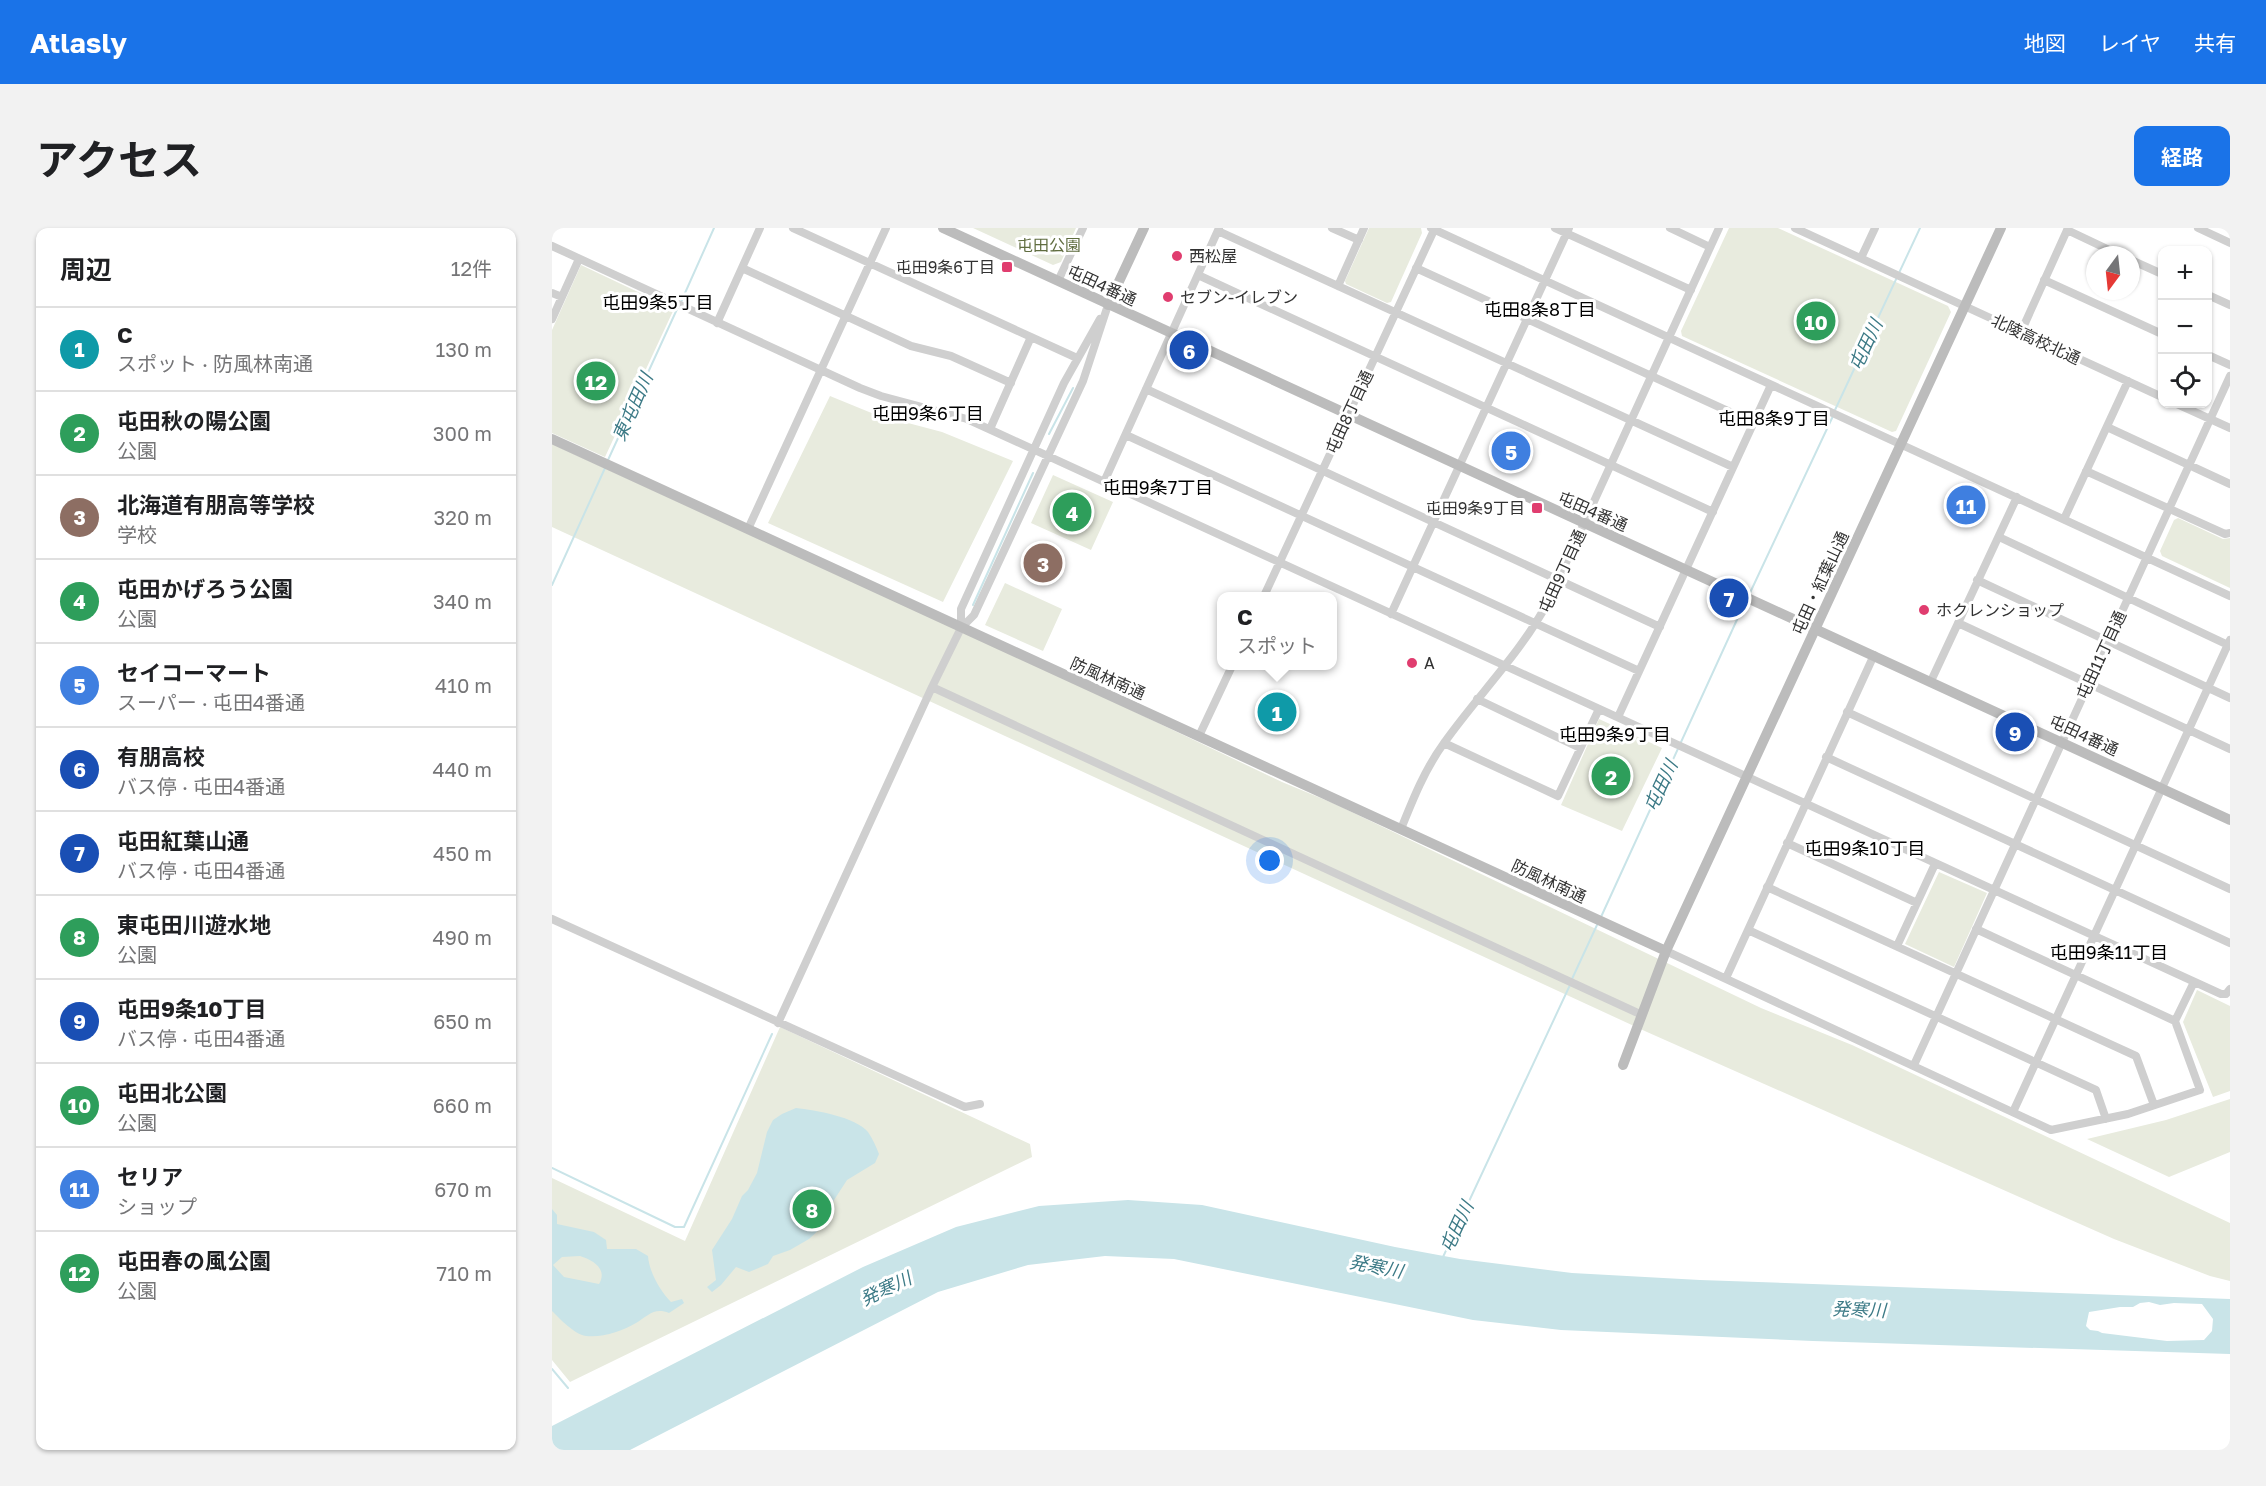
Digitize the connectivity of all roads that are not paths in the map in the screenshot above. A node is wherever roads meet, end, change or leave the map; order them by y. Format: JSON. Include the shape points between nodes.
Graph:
{"nodes":[{"id":1,"x":760,"y":228,"type":"edge"},
{"id":2,"x":793,"y":228,"type":"edge"},
{"id":3,"x":886,"y":228,"type":"edge"},
{"id":4,"x":943,"y":228,"type":"edge"},
{"id":5,"x":1083,"y":228,"type":"edge"},
{"id":6,"x":1144,"y":228,"type":"edge"},
{"id":7,"x":1332,"y":228,"type":"edge"},
{"id":8,"x":1364,"y":228,"type":"edge"},
{"id":9,"x":1433,"y":228,"type":"edge"},
{"id":10,"x":1555,"y":228,"type":"edge"},
{"id":11,"x":1670,"y":228,"type":"edge"},
{"id":12,"x":1719,"y":228,"type":"edge"},
{"id":13,"x":1795,"y":228,"type":"edge"},
{"id":14,"x":1875,"y":228,"type":"edge"},
{"id":15,"x":2001,"y":228,"type":"edge"},
{"id":16,"x":2198,"y":228,"type":"edge"},
{"id":17,"x":1219,"y":229,"type":"edge"},
{"id":18,"x":2068,"y":229,"type":"edge"},
{"id":19,"x":1568,"y":231,"type":"edge"},
{"id":20,"x":1359,"y":240,"type":"junction"},
{"id":21,"x":2230,"y":243,"type":"edge"},
{"id":22,"x":552,"y":246,"type":"edge"},
{"id":23,"x":2103,"y":246,"type":"edge"},
{"id":24,"x":1710,"y":247,"type":"junction"},
{"id":25,"x":1861,"y":258,"type":"junction"},
{"id":26,"x":579,"y":259,"type":"junction"},
{"id":27,"x":870,"y":262,"type":"junction"},
{"id":28,"x":2140,"y":264,"type":"edge"},
{"id":29,"x":742,"y":268,"type":"junction"},
{"id":30,"x":1416,"y":268,"type":"junction"},
{"id":31,"x":2158,"y":272,"type":"edge"},
{"id":32,"x":1198,"y":275,"type":"junction"},
{"id":33,"x":2044,"y":280,"type":"junction"},
{"id":34,"x":1058,"y":281,"type":"junction"},
{"id":35,"x":1546,"y":281,"type":"junction"},
{"id":36,"x":1338,"y":286,"type":"junction"},
{"id":37,"x":1690,"y":290,"type":"junction"},
{"id":38,"x":552,"y":293,"type":"edge"},
{"id":39,"x":562,"y":297,"type":"junction"},
{"id":40,"x":2212,"y":297,"type":"edge"},
{"id":41,"x":1108,"y":304,"type":"junction"},
{"id":42,"x":2230,"y":305,"type":"edge"},
{"id":43,"x":1965,"y":306,"type":"junction"},
{"id":44,"x":1395,"y":313,"type":"junction"},
{"id":45,"x":845,"y":315,"type":"junction"},
{"id":46,"x":552,"y":319,"type":"edge"},
{"id":47,"x":1528,"y":319,"type":"junction"},
{"id":48,"x":717,"y":322,"type":"junction"},
{"id":49,"x":2021,"y":332,"type":"junction"},
{"id":50,"x":2158,"y":332,"type":"edge"},
{"id":51,"x":1171,"y":333,"type":"junction"},
{"id":52,"x":1031,"y":338,"type":"junction"},
{"id":53,"x":1669,"y":338,"type":"junction"},
{"id":54,"x":1375,"y":357,"type":"junction"},
{"id":55,"x":2212,"y":357,"type":"edge"},
{"id":56,"x":1077,"y":358,"type":"junction"},
{"id":57,"x":1507,"y":364,"type":"junction"},
{"id":58,"x":2230,"y":365,"type":"edge"},
{"id":59,"x":820,"y":370,"type":"junction"},
{"id":60,"x":1652,"y":375,"type":"junction"},
{"id":61,"x":2230,"y":376,"type":"edge"},
{"id":62,"x":2128,"y":381,"type":"junction"},
{"id":63,"x":1011,"y":383,"type":"junction"},
{"id":64,"x":1771,"y":385,"type":"junction"},
{"id":65,"x":1146,"y":389,"type":"junction"},
{"id":66,"x":2158,"y":395,"type":"edge"},
{"id":67,"x":1486,"y":408,"type":"junction"},
{"id":68,"x":2186,"y":408,"type":"edge"},
{"id":69,"x":1348,"y":415,"type":"junction"},
{"id":70,"x":2210,"y":419,"type":"junction"},
{"id":71,"x":1631,"y":421,"type":"junction"},
{"id":72,"x":1754,"y":423,"type":"junction"},
{"id":73,"x":2107,"y":427,"type":"junction"},
{"id":74,"x":2230,"y":428,"type":"edge"},
{"id":75,"x":990,"y":429,"type":"junction"},
{"id":76,"x":1125,"y":435,"type":"junction"},
{"id":77,"x":552,"y":439,"type":"edge"},
{"id":78,"x":1901,"y":444,"type":"junction"},
{"id":79,"x":1033,"y":449,"type":"junction"},
{"id":80,"x":1048,"y":456,"type":"junction"},
{"id":81,"x":1611,"y":465,"type":"junction"},
{"id":82,"x":2189,"y":465,"type":"junction"},
{"id":83,"x":1460,"y":466,"type":"junction"},
{"id":84,"x":1733,"y":467,"type":"junction"},
{"id":85,"x":1323,"y":471,"type":"junction"},
{"id":86,"x":2086,"y":471,"type":"junction"},
{"id":87,"x":1104,"y":482,"type":"junction"},
{"id":88,"x":2230,"y":484,"type":"edge"},
{"id":89,"x":2017,"y":497,"type":"junction"},
{"id":90,"x":2169,"y":509,"type":"junction"},
{"id":91,"x":1713,"y":512,"type":"junction"},
{"id":92,"x":1302,"y":516,"type":"junction"},
{"id":93,"x":2064,"y":519,"type":"junction"},
{"id":94,"x":1434,"y":522,"type":"junction"},
{"id":95,"x":1584,"y":524,"type":"junction"},
{"id":96,"x":748,"y":529,"type":"junction"},
{"id":97,"x":2230,"y":533,"type":"edge"},
{"id":98,"x":1999,"y":537,"type":"junction"},
{"id":99,"x":2146,"y":557,"type":"junction"},
{"id":100,"x":1280,"y":563,"type":"junction"},
{"id":101,"x":1413,"y":567,"type":"junction"},
{"id":102,"x":1686,"y":569,"type":"junction"},
{"id":103,"x":1559,"y":579,"type":"junction"},
{"id":104,"x":1977,"y":580,"type":"junction"},
{"id":105,"x":1266,"y":592,"type":"edge"},
{"id":106,"x":2230,"y":596,"type":"edge"},
{"id":107,"x":2128,"y":598,"type":"junction"},
{"id":108,"x":1391,"y":614,"type":"junction"},
{"id":109,"x":1537,"y":624,"type":"junction"},
{"id":110,"x":1958,"y":624,"type":"junction"},
{"id":111,"x":1660,"y":627,"type":"junction"},
{"id":112,"x":961,"y":628,"type":"junction"},
{"id":113,"x":1815,"y":628,"type":"junction"},
{"id":114,"x":2108,"y":640,"type":"junction"},
{"id":115,"x":2229,"y":643,"type":"edge"},
{"id":116,"x":1874,"y":655,"type":"junction"},
{"id":117,"x":1506,"y":666,"type":"junction"},
{"id":118,"x":1230,"y":670,"type":"edge"},
{"id":119,"x":1639,"y":671,"type":"junction"},
{"id":120,"x":1931,"y":681,"type":"junction"},
{"id":121,"x":2088,"y":684,"type":"junction"},
{"id":122,"x":932,"y":687,"type":"junction"},
{"id":123,"x":2208,"y":688,"type":"junction"},
{"id":124,"x":2230,"y":698,"type":"edge"},
{"id":125,"x":1477,"y":699,"type":"junction"},
{"id":126,"x":1599,"y":709,"type":"junction"},
{"id":127,"x":1847,"y":712,"type":"junction"},
{"id":128,"x":1618,"y":717,"type":"junction"},
{"id":129,"x":2188,"y":730,"type":"junction"},
{"id":130,"x":1199,"y":736,"type":"junction"},
{"id":131,"x":2062,"y":741,"type":"junction"},
{"id":132,"x":1444,"y":743,"type":"junction"},
{"id":133,"x":1580,"y":748,"type":"junction"},
{"id":134,"x":2230,"y":749,"type":"edge"},
{"id":135,"x":1826,"y":757,"type":"junction"},
{"id":136,"x":1748,"y":777,"type":"junction"},
{"id":137,"x":2162,"y":789,"type":"junction"},
{"id":138,"x":2035,"y":799,"type":"junction"},
{"id":139,"x":1805,"y":803,"type":"junction"},
{"id":140,"x":2230,"y":820,"type":"edge"},
{"id":141,"x":1401,"y":829,"type":"junction"},
{"id":142,"x":1787,"y":843,"type":"junction"},
{"id":143,"x":2015,"y":844,"type":"junction"},
{"id":144,"x":2135,"y":845,"type":"junction"},
{"id":145,"x":1935,"y":864,"type":"junction"},
{"id":146,"x":1767,"y":887,"type":"junction"},
{"id":147,"x":2230,"y":889,"type":"edge"},
{"id":148,"x":2115,"y":890,"type":"junction"},
{"id":149,"x":1994,"y":891,"type":"junction"},
{"id":150,"x":1917,"y":903,"type":"junction"},
{"id":151,"x":552,"y":919,"type":"edge"},
{"id":152,"x":1748,"y":930,"type":"junction"},
{"id":153,"x":1976,"y":930,"type":"junction"},
{"id":154,"x":2094,"y":936,"type":"junction"},
{"id":155,"x":2230,"y":943,"type":"edge"},
{"id":156,"x":1897,"y":946,"type":"junction"},
{"id":157,"x":1666,"y":951,"type":"junction"},
{"id":158,"x":1956,"y":973,"type":"junction"},
{"id":159,"x":2076,"y":975,"type":"junction"},
{"id":160,"x":1726,"y":978,"type":"junction"},
{"id":161,"x":2194,"y":982,"type":"junction"},
{"id":162,"x":2230,"y":989,"type":"edge"},
{"id":163,"x":1642,"y":1015,"type":"junction"},
{"id":164,"x":1936,"y":1017,"type":"junction"},
{"id":165,"x":2055,"y":1019,"type":"junction"},
{"id":166,"x":2175,"y":1021,"type":"junction"},
{"id":167,"x":778,"y":1023,"type":"junction"},
{"id":168,"x":2035,"y":1063,"type":"junction"},
{"id":169,"x":1623,"y":1065,"type":"dead end"},
{"id":170,"x":1914,"y":1065,"type":"junction"},
{"id":171,"x":980,"y":1104,"type":"dead end"},
{"id":172,"x":2154,"y":1106,"type":"junction"},
{"id":173,"x":2013,"y":1112,"type":"junction"},
{"id":174,"x":2106,"y":1119,"type":"junction"}],
"edges":[{"from":1,"to":29,"type":"street"},
{"from":2,"to":27,"type":"street"},
{"from":3,"to":27,"type":"street"},
{"from":4,"to":34,"type":"street","name":"屯田4番通"},
{"from":5,"to":34,"type":"street"},
{"from":6,"to":41,"type":"street"},
{"from":7,"to":20,"type":"street"},
{"from":8,"to":20,"type":"street"},
{"from":9,"to":30,"type":"street","name":"屯田8丁目通"},
{"from":9,"to":35,"type":"street"},
{"from":10,"to":19,"type":"street"},
{"from":11,"to":24,"type":"street"},
{"from":12,"to":24,"type":"street","name":"屯田9丁目通"},
{"from":13,"to":25,"type":"street"},
{"from":14,"to":25,"type":"street"},
{"from":15,"to":43,"type":"street","name":"屯田・紅葉山通"},
{"from":16,"to":21,"type":"street"},
{"from":17,"to":32,"type":"street"},
{"from":17,"to":36,"type":"street"},
{"from":18,"to":23,"type":"street"},
{"from":18,"to":33,"type":"street"},
{"from":19,"to":35,"type":"street"},
{"from":19,"to":37,"type":"street"},
{"from":20,"to":36,"type":"street"},
{"from":22,"to":26,"type":"street"},
{"from":24,"to":37,"type":"street","name":"屯田9丁目通"},
{"from":25,"to":43,"type":"street","name":"北陵高校北通"},
{"from":26,"to":39,"type":"street"},
{"from":26,"to":48,"type":"street"},
{"from":27,"to":45,"type":"street"},
{"from":27,"to":52,"type":"street"},
{"from":28,"to":31,"type":"street"},
{"from":29,"to":45,"type":"street"},
{"from":29,"to":48,"type":"street"},
{"from":30,"to":44,"type":"street","name":"屯田8丁目通"},
{"from":30,"to":47,"type":"street"},
{"from":32,"to":51,"type":"street"},
{"from":32,"to":54,"type":"street"},
{"from":33,"to":49,"type":"street"},
{"from":33,"to":50,"type":"street"},
{"from":34,"to":41,"type":"street","name":"屯田4番通"},
{"from":35,"to":47,"type":"street"},
{"from":35,"to":53,"type":"street"},
{"from":36,"to":44,"type":"street"},
{"from":37,"to":53,"type":"street","name":"屯田9丁目通"},
{"from":38,"to":39,"type":"street"},
{"from":39,"to":46,"type":"street"},
{"from":40,"to":42,"type":"street"},
{"from":41,"to":51,"type":"street","name":"屯田4番通"},
{"from":41,"to":56,"type":"street"},
{"from":41,"to":80,"type":"street","via":[[1083,381]]},
{"from":43,"to":49,"type":"street","name":"北陵高校北通"},
{"from":43,"to":78,"type":"street","name":"屯田・紅葉山通"},
{"from":44,"to":54,"type":"street","name":"屯田8丁目通"},
{"from":44,"to":57,"type":"street"},
{"from":45,"to":59,"type":"street"},
{"from":45,"to":63,"type":"street","via":[[911,346],[951,356]]},
{"from":47,"to":57,"type":"street"},
{"from":47,"to":60,"type":"street"},
{"from":48,"to":59,"type":"street"},
{"from":49,"to":62,"type":"street","name":"北陵高校北通"},
{"from":51,"to":65,"type":"street"},
{"from":51,"to":69,"type":"street","name":"屯田4番通"},
{"from":52,"to":56,"type":"street"},
{"from":52,"to":63,"type":"street"},
{"from":53,"to":60,"type":"street","name":"屯田9丁目通"},
{"from":53,"to":64,"type":"street"},
{"from":54,"to":67,"type":"street"},
{"from":54,"to":69,"type":"street","name":"屯田8丁目通"},
{"from":55,"to":58,"type":"street"},
{"from":56,"to":79,"type":"street"},
{"from":57,"to":67,"type":"street"},
{"from":57,"to":71,"type":"street"},
{"from":59,"to":75,"type":"street","via":[[880,396],[937,409]]},
{"from":59,"to":96,"type":"street"},
{"from":60,"to":71,"type":"street","name":"屯田9丁目通"},
{"from":60,"to":72,"type":"street"},
{"from":61,"to":70,"type":"street","name":"屯田11丁目通"},
{"from":62,"to":66,"type":"street","name":"北陵高校北通"},
{"from":62,"to":73,"type":"street"},
{"from":63,"to":75,"type":"street"},
{"from":64,"to":72,"type":"street"},
{"from":64,"to":78,"type":"street"},
{"from":65,"to":76,"type":"street"},
{"from":65,"to":85,"type":"street"},
{"from":67,"to":81,"type":"street"},
{"from":67,"to":83,"type":"street"},
{"from":68,"to":70,"type":"street"},
{"from":69,"to":83,"type":"street","name":"屯田4番通"},
{"from":69,"to":85,"type":"street","name":"屯田8丁目通"},
{"from":70,"to":74,"type":"street"},
{"from":70,"to":82,"type":"street","name":"屯田11丁目通"},
{"from":71,"to":81,"type":"street","name":"屯田9丁目通"},
{"from":71,"to":84,"type":"street"},
{"from":72,"to":84,"type":"street"},
{"from":73,"to":82,"type":"street"},
{"from":73,"to":86,"type":"street"},
{"from":75,"to":79,"type":"street"},
{"from":76,"to":87,"type":"street"},
{"from":76,"to":92,"type":"street"},
{"from":77,"to":96,"type":"street","name":"防風林南通"},
{"from":78,"to":89,"type":"street"},
{"from":78,"to":113,"type":"street","name":"屯田・紅葉山通"},
{"from":79,"to":80,"type":"street"},
{"from":79,"to":112,"type":"street","via":[[961,609]]},
{"from":80,"to":87,"type":"street"},
{"from":80,"to":112,"type":"street","via":[[974,615]]},
{"from":81,"to":91,"type":"street"},
{"from":81,"to":95,"type":"street","name":"屯田9丁目通"},
{"from":82,"to":88,"type":"street"},
{"from":82,"to":90,"type":"street","name":"屯田11丁目通"},
{"from":83,"to":94,"type":"street"},
{"from":83,"to":95,"type":"street","name":"屯田4番通"},
{"from":84,"to":91,"type":"street"},
{"from":85,"to":92,"type":"street","name":"屯田8丁目通"},
{"from":85,"to":94,"type":"street"},
{"from":86,"to":90,"type":"street"},
{"from":86,"to":93,"type":"street"},
{"from":87,"to":100,"type":"street"},
{"from":89,"to":93,"type":"street"},
{"from":89,"to":98,"type":"street"},
{"from":90,"to":97,"type":"street"},
{"from":90,"to":99,"type":"street","name":"屯田11丁目通"},
{"from":91,"to":102,"type":"street"},
{"from":92,"to":100,"type":"street","name":"屯田8丁目通"},
{"from":92,"to":101,"type":"street"},
{"from":93,"to":99,"type":"street"},
{"from":94,"to":101,"type":"street"},
{"from":94,"to":103,"type":"street"},
{"from":95,"to":102,"type":"street","name":"屯田4番通"},
{"from":95,"to":103,"type":"street","name":"屯田9丁目通"},
{"from":96,"to":112,"type":"street","name":"防風林南通"},
{"from":98,"to":104,"type":"street"},
{"from":98,"to":107,"type":"street"},
{"from":99,"to":106,"type":"street"},
{"from":99,"to":107,"type":"street","name":"屯田11丁目通"},
{"from":100,"to":105,"type":"street","name":"屯田8丁目通"},
{"from":100,"to":108,"type":"street"},
{"from":101,"to":108,"type":"street"},
{"from":101,"to":109,"type":"street"},
{"from":102,"to":111,"type":"street"},
{"from":102,"to":113,"type":"street","name":"屯田4番通"},
{"from":103,"to":109,"type":"street","name":"屯田9丁目通"},
{"from":103,"to":111,"type":"street"},
{"from":104,"to":110,"type":"street"},
{"from":104,"to":114,"type":"street"},
{"from":107,"to":114,"type":"street","name":"屯田11丁目通"},
{"from":107,"to":115,"type":"street"},
{"from":108,"to":117,"type":"street"},
{"from":109,"to":117,"type":"street","name":"屯田9丁目通"},
{"from":109,"to":119,"type":"street"},
{"from":110,"to":120,"type":"street"},
{"from":110,"to":121,"type":"street"},
{"from":111,"to":119,"type":"street"},
{"from":112,"to":122,"type":"street"},
{"from":112,"to":130,"type":"street","name":"防風林南通"},
{"from":113,"to":116,"type":"street","name":"屯田4番通"},
{"from":113,"to":136,"type":"street","name":"屯田・紅葉山通"},
{"from":114,"to":121,"type":"street","name":"屯田11丁目通"},
{"from":114,"to":123,"type":"street"},
{"from":115,"to":123,"type":"street"},
{"from":116,"to":120,"type":"street","name":"屯田4番通"},
{"from":116,"to":127,"type":"street"},
{"from":117,"to":125,"type":"street","name":"屯田9丁目通"},
{"from":117,"to":126,"type":"street"},
{"from":118,"to":130,"type":"street"},
{"from":119,"to":128,"type":"street"},
{"from":120,"to":131,"type":"street","name":"屯田4番通"},
{"from":121,"to":129,"type":"street"},
{"from":121,"to":131,"type":"street","name":"屯田11丁目通"},
{"from":122,"to":163,"type":"street"},
{"from":122,"to":167,"type":"street"},
{"from":123,"to":124,"type":"street"},
{"from":123,"to":129,"type":"street"},
{"from":125,"to":132,"type":"street","name":"屯田9丁目通"},
{"from":125,"to":133,"type":"street"},
{"from":126,"to":128,"type":"street"},
{"from":126,"to":133,"type":"street"},
{"from":127,"to":135,"type":"street"},
{"from":127,"to":138,"type":"street"},
{"from":128,"to":136,"type":"street"},
{"from":129,"to":134,"type":"street"},
{"from":129,"to":137,"type":"street"},
{"from":130,"to":141,"type":"street","name":"防風林南通"},
{"from":131,"to":137,"type":"street","name":"屯田4番通"},
{"from":131,"to":138,"type":"street","name":"屯田11丁目通"},
{"from":132,"to":133,"type":"street","via":[[1558,796]]},
{"from":132,"to":141,"type":"street","name":"屯田9丁目通","via":[[1417,790]]},
{"from":135,"to":139,"type":"street"},
{"from":135,"to":143,"type":"street"},
{"from":136,"to":139,"type":"street"},
{"from":136,"to":157,"type":"street","name":"屯田・紅葉山通"},
{"from":137,"to":140,"type":"street","name":"屯田4番通"},
{"from":137,"to":144,"type":"street"},
{"from":138,"to":143,"type":"street","name":"屯田11丁目通"},
{"from":138,"to":144,"type":"street"},
{"from":139,"to":142,"type":"street"},
{"from":139,"to":145,"type":"street"},
{"from":141,"to":157,"type":"street","name":"防風林南通"},
{"from":142,"to":146,"type":"street"},
{"from":142,"to":150,"type":"street"},
{"from":143,"to":148,"type":"street"},
{"from":143,"to":149,"type":"street","name":"屯田11丁目通"},
{"from":144,"to":147,"type":"street"},
{"from":144,"to":148,"type":"street"},
{"from":145,"to":149,"type":"street"},
{"from":145,"to":150,"type":"street"},
{"from":146,"to":152,"type":"street"},
{"from":146,"to":156,"type":"street"},
{"from":148,"to":154,"type":"street"},
{"from":148,"to":155,"type":"street"},
{"from":149,"to":153,"type":"street","name":"屯田11丁目通"},
{"from":149,"to":154,"type":"street"},
{"from":150,"to":156,"type":"street"},
{"from":151,"to":167,"type":"street"},
{"from":152,"to":160,"type":"street"},
{"from":152,"to":164,"type":"street"},
{"from":153,"to":158,"type":"street","name":"屯田11丁目通"},
{"from":153,"to":159,"type":"street"},
{"from":154,"to":159,"type":"street"},
{"from":154,"to":161,"type":"street"},
{"from":156,"to":158,"type":"street"},
{"from":157,"to":160,"type":"street"},
{"from":157,"to":163,"type":"street","name":"屯田・紅葉山通"},
{"from":158,"to":164,"type":"street","name":"屯田11丁目通"},
{"from":158,"to":165,"type":"street"},
{"from":159,"to":165,"type":"street"},
{"from":159,"to":166,"type":"street"},
{"from":160,"to":170,"type":"street"},
{"from":161,"to":162,"type":"street","via":[[2220,994]]},
{"from":161,"to":166,"type":"street"},
{"from":163,"to":169,"type":"street","name":"屯田・紅葉山通"},
{"from":164,"to":168,"type":"street"},
{"from":164,"to":170,"type":"street","name":"屯田11丁目通"},
{"from":165,"to":168,"type":"street"},
{"from":165,"to":172,"type":"street","via":[[2136,1056]]},
{"from":166,"to":172,"type":"street","via":[[2200,1090]]},
{"from":167,"to":171,"type":"street","via":[[965,1107]]},
{"from":168,"to":173,"type":"street"},
{"from":168,"to":174,"type":"street","via":[[2096,1090]]},
{"from":170,"to":173,"type":"street"},
{"from":172,"to":174,"type":"street"},
{"from":173,"to":174,"type":"street","via":[[2051,1130]]}]}
